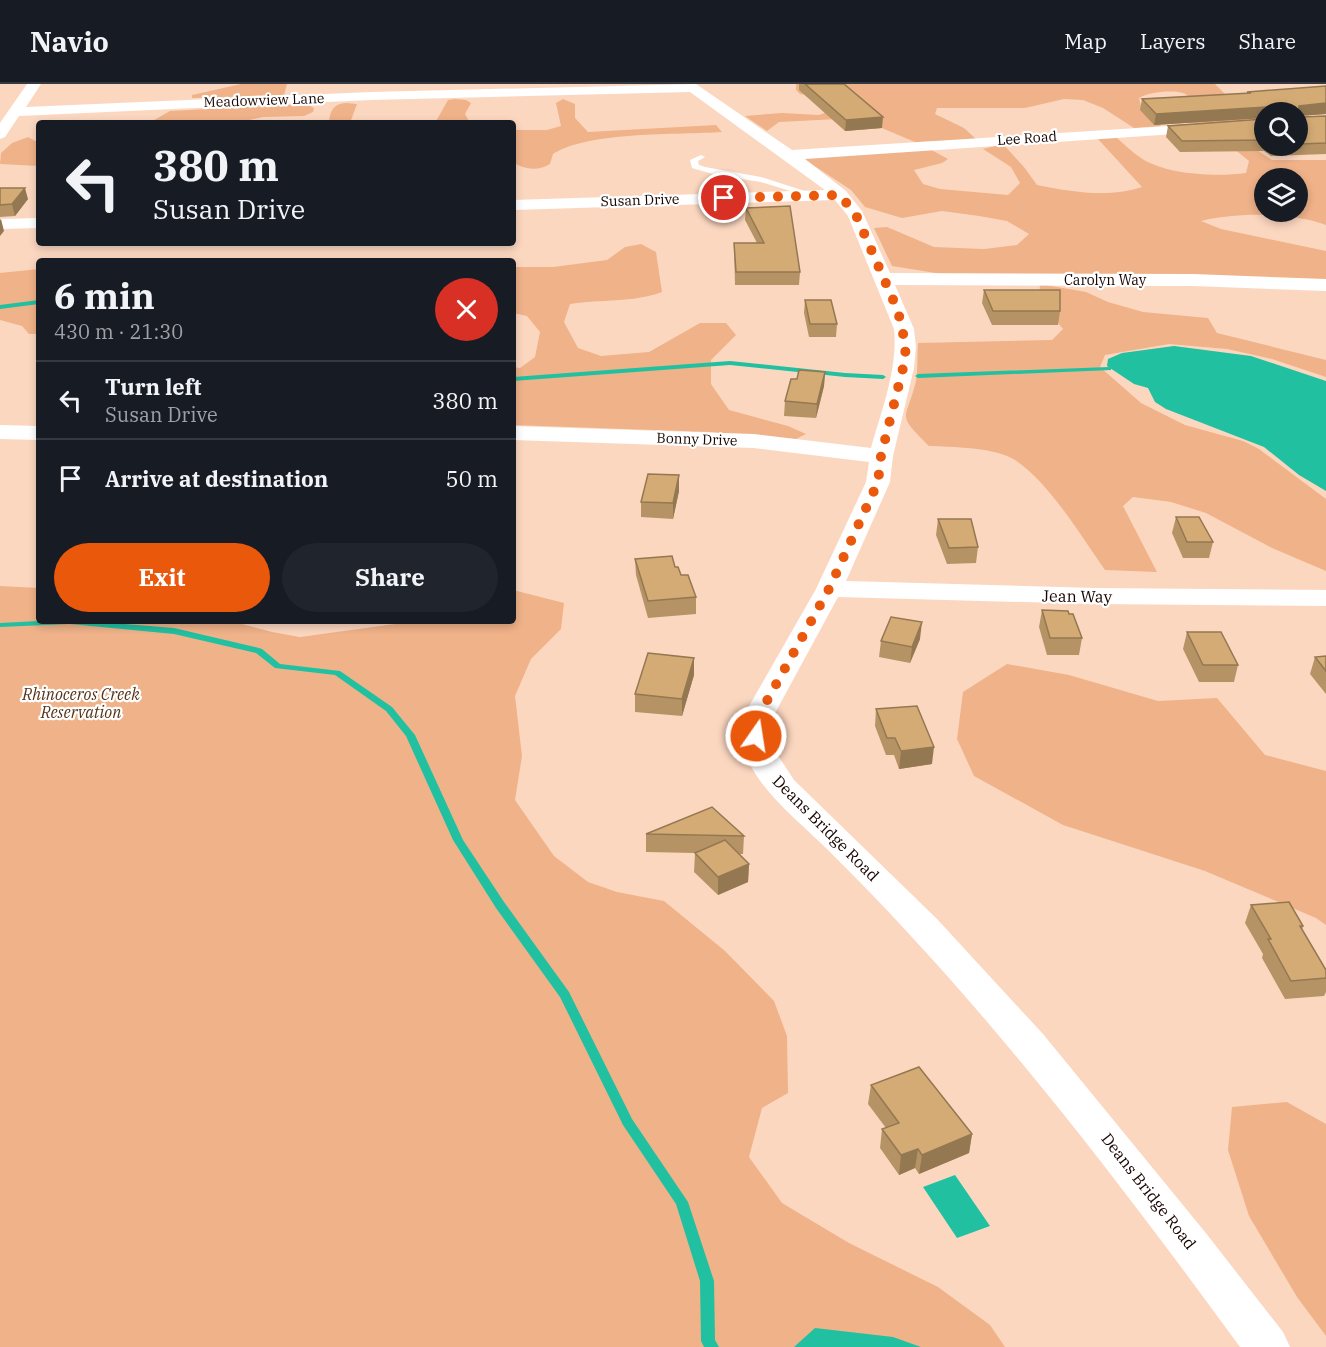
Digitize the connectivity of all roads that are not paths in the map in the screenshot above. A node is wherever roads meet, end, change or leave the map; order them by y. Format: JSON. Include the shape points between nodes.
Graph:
{"nodes":[{"id":1,"x":34,"y":84,"type":"edge"},
{"id":2,"x":689,"y":86,"type":"edge"},
{"id":3,"x":9,"y":119,"type":"edge"},
{"id":4,"x":1254,"y":125,"type":"edge"},
{"id":5,"x":0,"y":134,"type":"edge"},
{"id":6,"x":789,"y":155,"type":"junction"},
{"id":7,"x":701,"y":157,"type":"dead end"},
{"id":8,"x":826,"y":195,"type":"junction"},
{"id":9,"x":516,"y":205,"type":"edge"},
{"id":10,"x":36,"y":223,"type":"edge"},
{"id":11,"x":0,"y":224,"type":"edge"},
{"id":12,"x":884,"y":279,"type":"junction"},
{"id":13,"x":1326,"y":285,"type":"edge"},
{"id":14,"x":0,"y":432,"type":"edge"},
{"id":15,"x":36,"y":433,"type":"edge"},
{"id":16,"x":516,"y":433,"type":"edge"},
{"id":17,"x":881,"y":456,"type":"junction"},
{"id":18,"x":829,"y":589,"type":"junction"},
{"id":19,"x":1326,"y":598,"type":"edge"},
{"id":20,"x":1267,"y":1347,"type":"edge"}],
"edges":[{"from":1,"to":3,"type":"street"},
{"from":2,"to":3,"type":"street","name":"Meadowview Lane","via":[[371,96]]},
{"from":2,"to":6,"type":"street","name":"Deans Bridge Road"},
{"from":3,"to":5,"type":"street"},
{"from":4,"to":6,"type":"street","name":"Lee Road"},
{"from":6,"to":8,"type":"street","name":"Deans Bridge Road"},
{"from":7,"to":8,"type":"lane","via":[[694,160],[695,166],[722,176],[753,178]]},
{"from":8,"to":9,"type":"street","name":"Susan Drive"},
{"from":8,"to":12,"type":"street","name":"Deans Bridge Road","via":[[856,215]]},
{"from":10,"to":11,"type":"street"},
{"from":12,"to":13,"type":"street","name":"Carolyn Way","via":[[1193,280]]},
{"from":12,"to":17,"type":"street","name":"Deans Bridge Road","via":[[898,311],[906,347]]},
{"from":14,"to":15,"type":"street"},
{"from":16,"to":17,"type":"street","name":"Bonny Drive","via":[[754,441]]},
{"from":17,"to":18,"type":"street","name":"Deans Bridge Road","via":[[878,482]]},
{"from":18,"to":19,"type":"street","name":"Jean Way"},
{"from":18,"to":20,"type":"street","name":"Deans Bridge Road","via":[[759,715],[756,736],[762,761],[783,787],[943,946],[1018,1030],[1183,1234]]}]}
